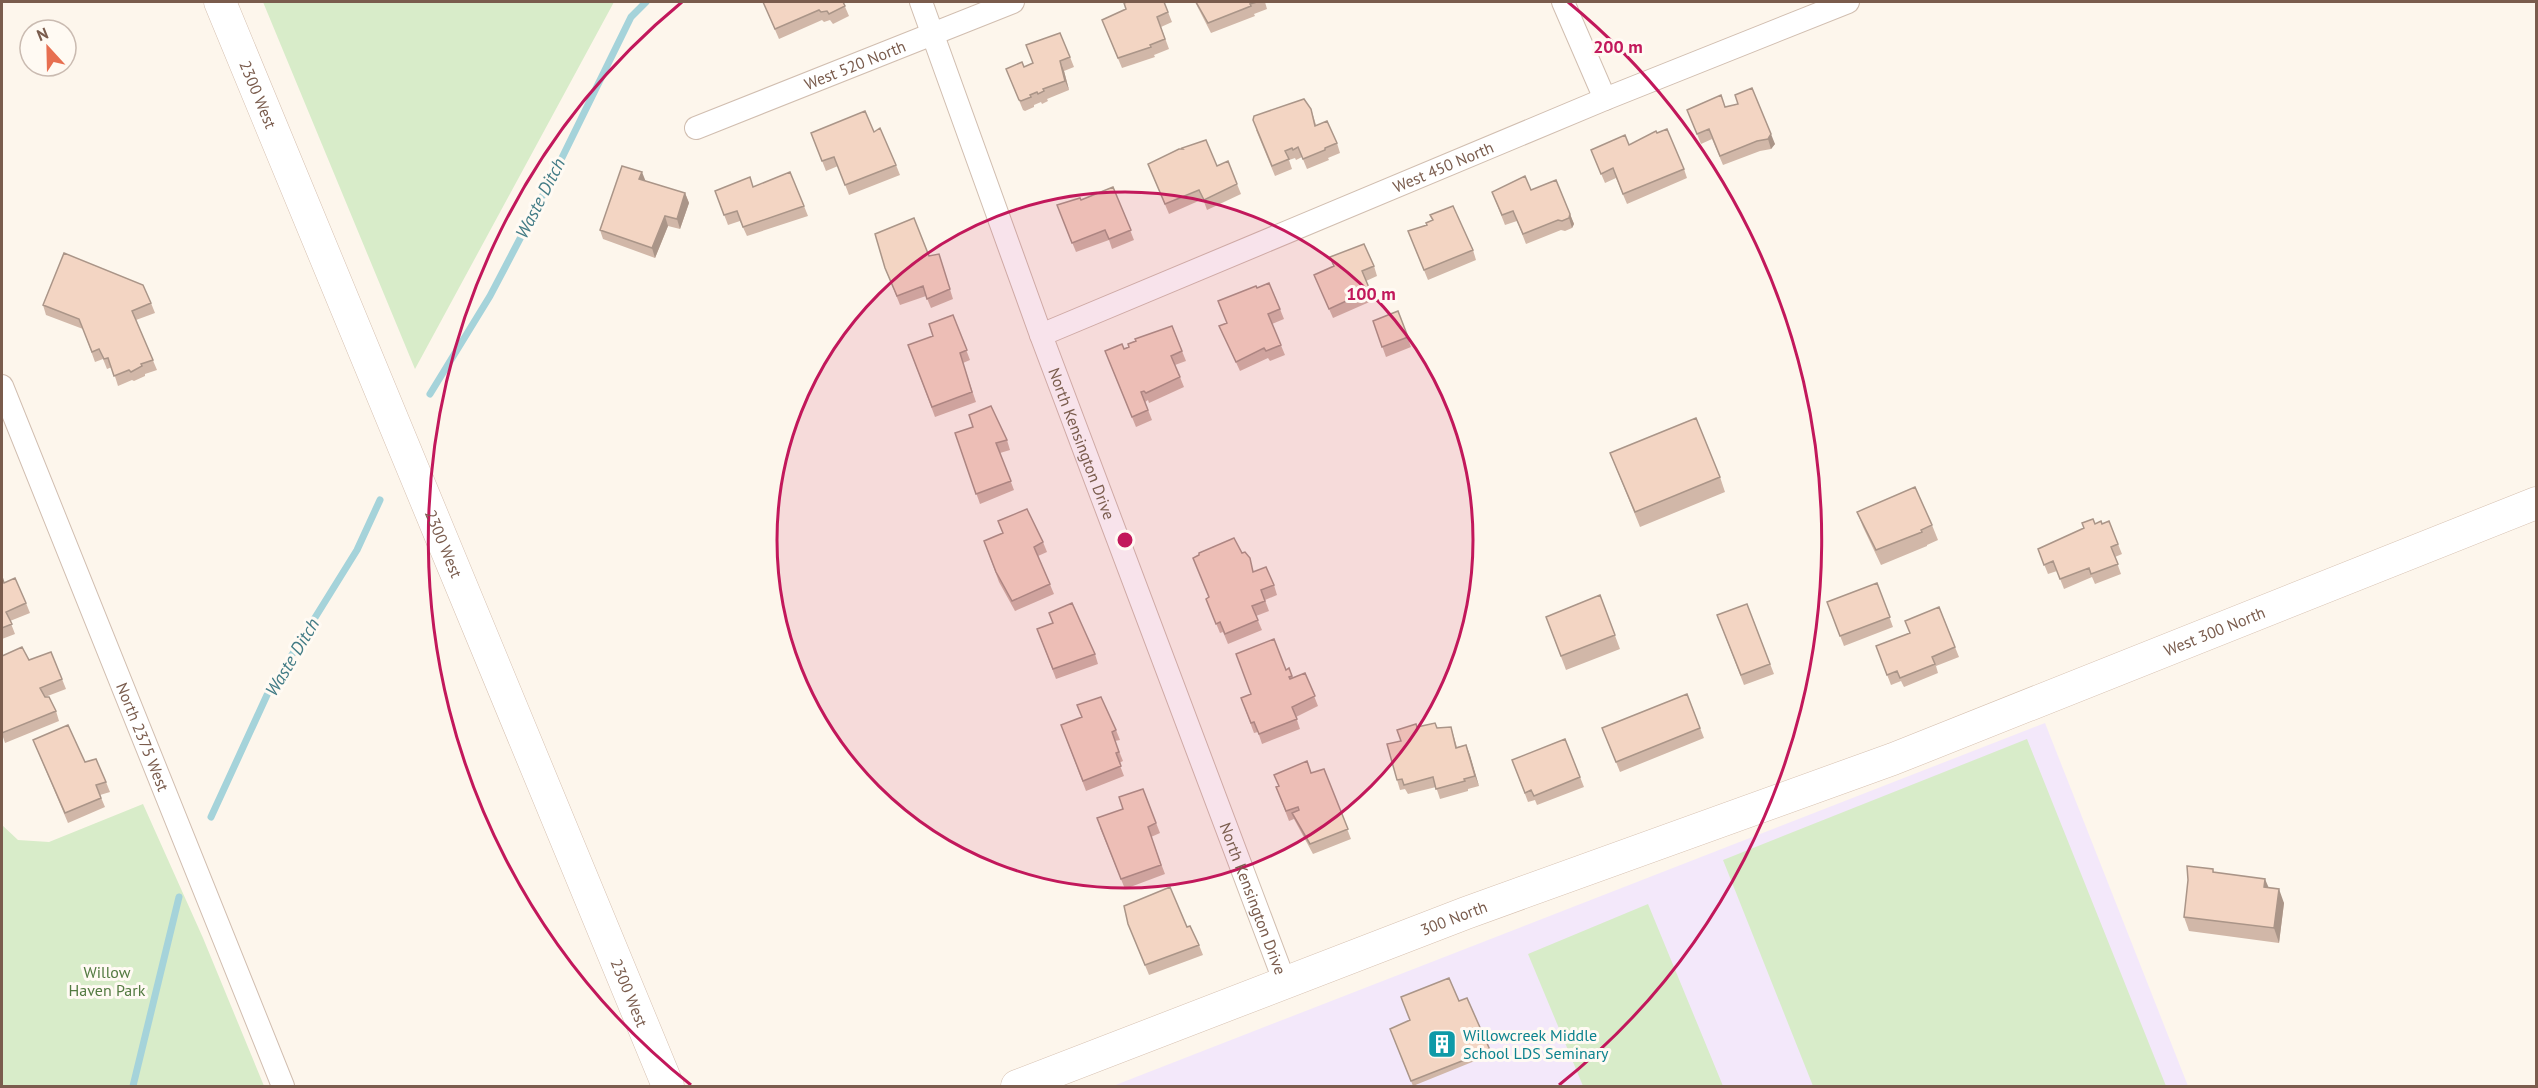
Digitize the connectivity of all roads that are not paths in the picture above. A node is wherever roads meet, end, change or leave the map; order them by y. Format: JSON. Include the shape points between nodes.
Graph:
{"nodes":[{"id":1,"x":220,"y":2,"type":"edge"},
{"id":2,"x":921,"y":2,"type":"edge"},
{"id":3,"x":1013,"y":2,"type":"edge"},
{"id":4,"x":1563,"y":2,"type":"edge"},
{"id":5,"x":1848,"y":2,"type":"edge"},
{"id":6,"x":932,"y":35,"type":"junction"},
{"id":7,"x":1605,"y":99,"type":"junction"},
{"id":8,"x":696,"y":128,"type":"dead end"},
{"id":9,"x":1041,"y":335,"type":"junction"},
{"id":10,"x":2,"y":386,"type":"edge"},
{"id":11,"x":2536,"y":502,"type":"edge"},
{"id":12,"x":1893,"y":759,"type":"joint"},
{"id":13,"x":1285,"y":983,"type":"junction"},
{"id":14,"x":283,"y":1086,"type":"edge"},
{"id":15,"x":668,"y":1086,"type":"edge"},
{"id":16,"x":1017,"y":1086,"type":"edge"}],
"edges":[{"from":1,"to":15,"type":"street","name":"2300 West"},
{"from":2,"to":6,"type":"street","name":"North Kensington Drive"},
{"from":3,"to":6,"type":"street","name":"West 520 North"},
{"from":4,"to":7,"type":"street"},
{"from":5,"to":7,"type":"street","name":"West 450 North"},
{"from":6,"to":8,"type":"street","name":"West 520 North"},
{"from":6,"to":9,"type":"street","name":"North Kensington Drive"},
{"from":7,"to":9,"type":"street","name":"West 450 North"},
{"from":9,"to":13,"type":"street","name":"North Kensington Drive"},
{"from":10,"to":14,"type":"street","name":"North 2375 West"},
{"from":11,"to":12,"type":"street","name":"West 300 North"},
{"from":12,"to":13,"type":"street","name":"300 North","via":[[1466,913]]},
{"from":13,"to":16,"type":"street","name":"300 North"}]}
